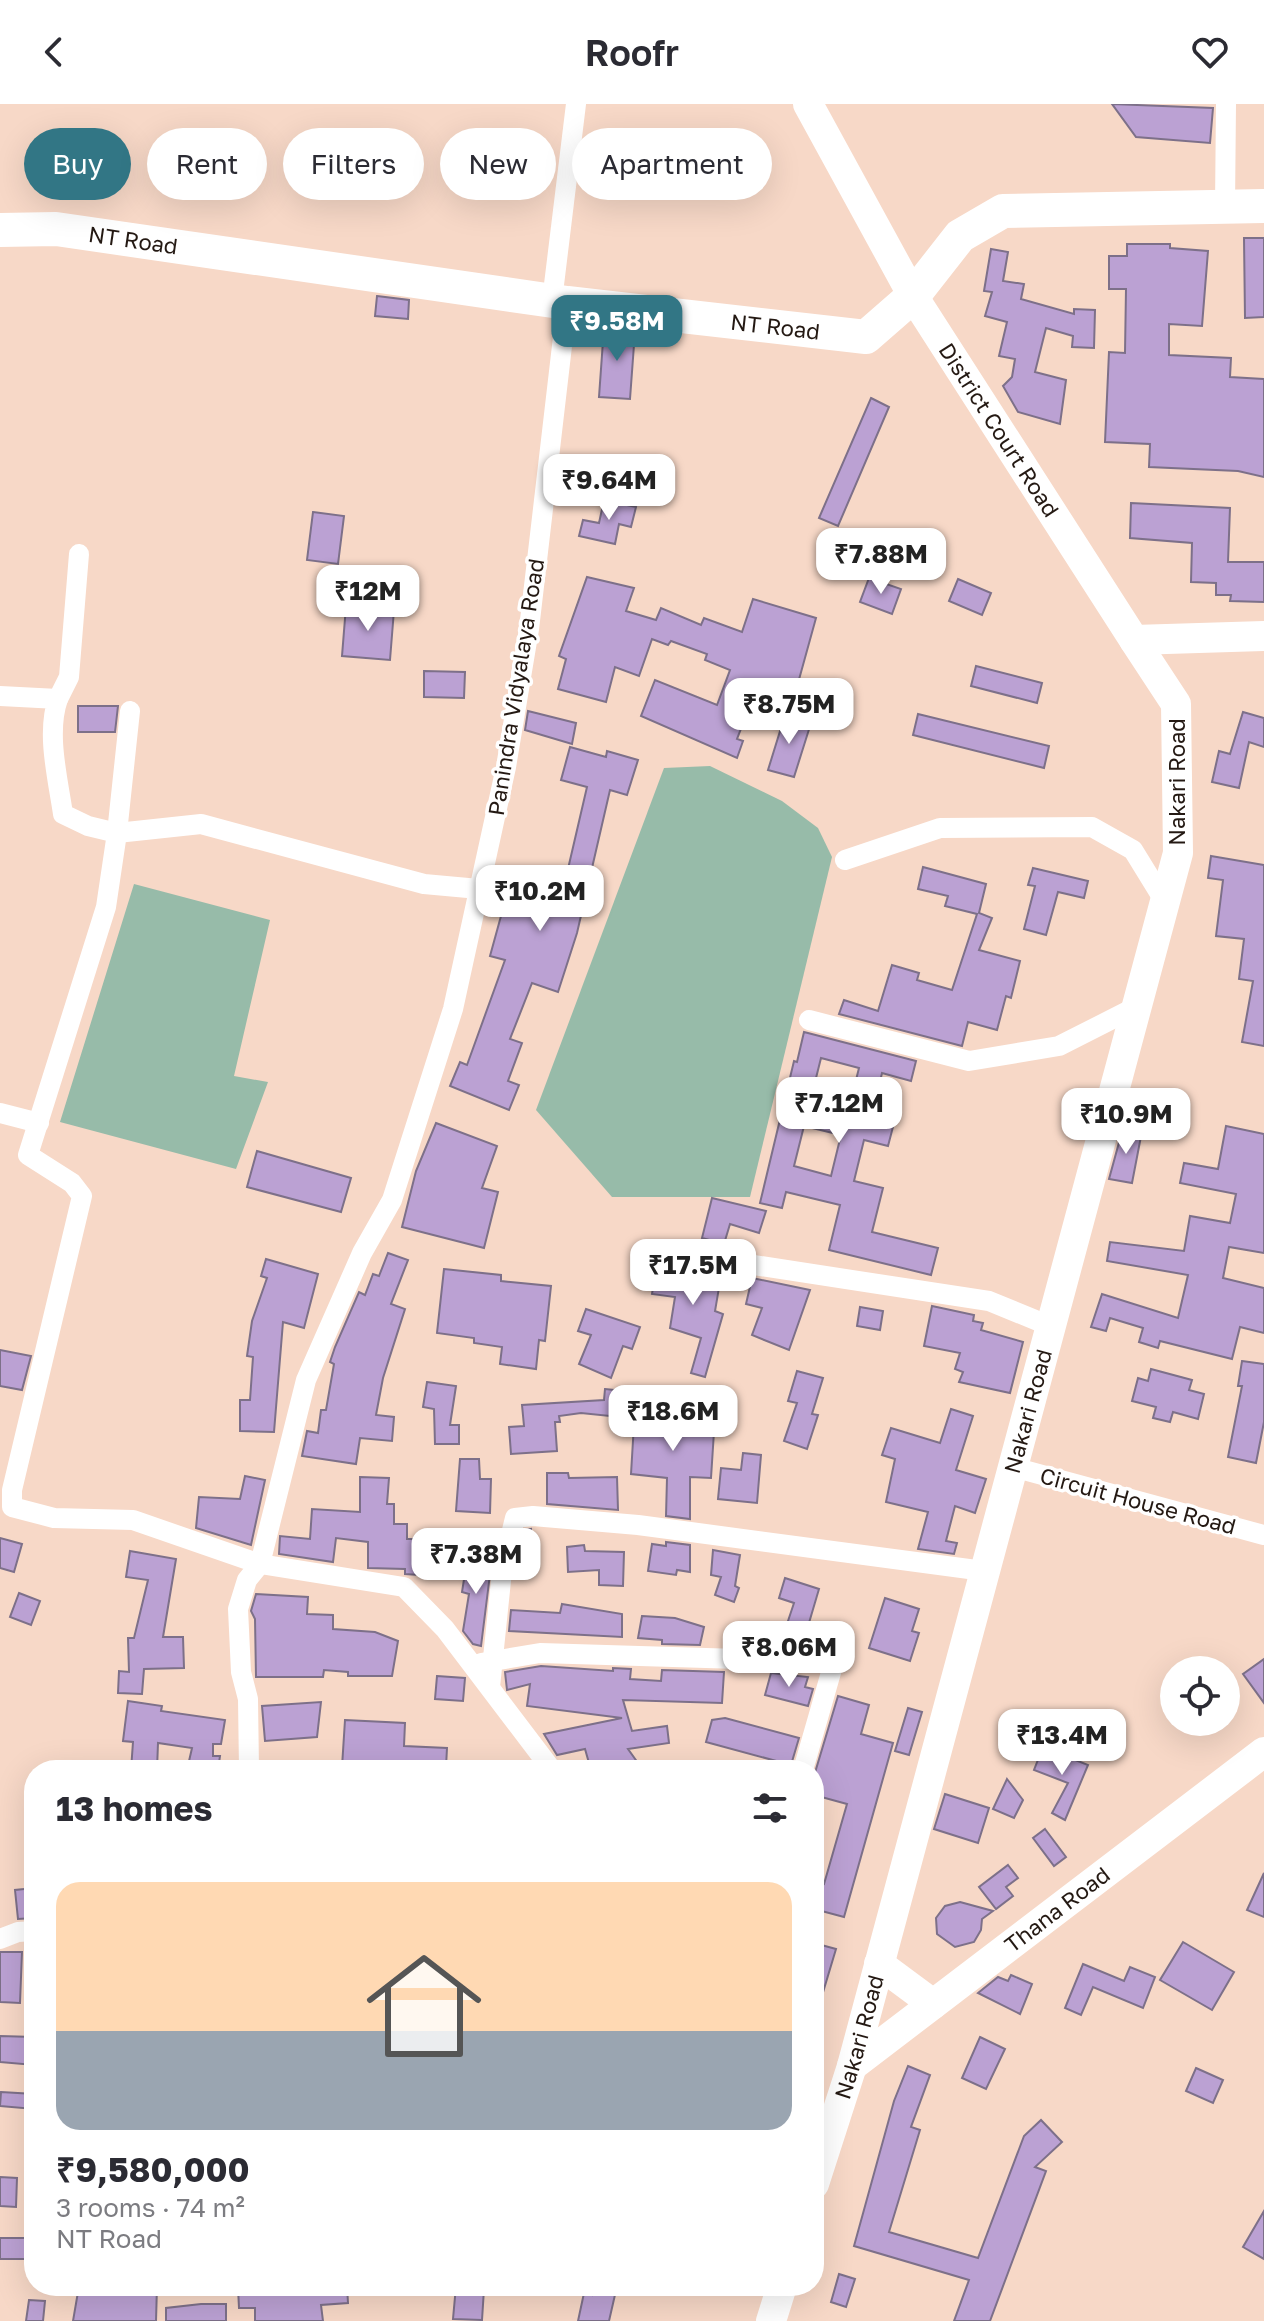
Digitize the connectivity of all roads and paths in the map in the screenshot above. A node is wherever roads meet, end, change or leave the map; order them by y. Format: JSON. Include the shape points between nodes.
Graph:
{"nodes":[{"id":1,"x":576,"y":104,"type":"edge"},
{"id":2,"x":808,"y":104,"type":"edge"},
{"id":3,"x":1226,"y":104,"type":"edge"},
{"id":4,"x":1225,"y":206,"type":"junction"},
{"id":5,"x":1264,"y":206,"type":"edge"},
{"id":6,"x":0,"y":230,"type":"edge"},
{"id":7,"x":913,"y":296,"type":"junction"},
{"id":8,"x":560,"y":302,"type":"junction"},
{"id":9,"x":79,"y":554,"type":"dead end"},
{"id":10,"x":1264,"y":636,"type":"edge"},
{"id":11,"x":1134,"y":640,"type":"junction"},
{"id":12,"x":0,"y":696,"type":"edge"},
{"id":13,"x":58,"y":699,"type":"junction"},
{"id":14,"x":130,"y":711,"type":"dead end"},
{"id":15,"x":117,"y":833,"type":"junction"},
{"id":16,"x":845,"y":860,"type":"dead end"},
{"id":17,"x":479,"y":889,"type":"junction"},
{"id":18,"x":1165,"y":902,"type":"junction"},
{"id":19,"x":1136,"y":1007,"type":"junction"},
{"id":20,"x":809,"y":1020,"type":"dead end"},
{"id":21,"x":0,"y":1113,"type":"edge"},
{"id":22,"x":39,"y":1123,"type":"junction"},
{"id":23,"x":741,"y":1263,"type":"dead end"},
{"id":24,"x":1050,"y":1326,"type":"junction"},
{"id":25,"x":1013,"y":1467,"type":"junction"},
{"id":26,"x":1264,"y":1535,"type":"edge"},
{"id":27,"x":260,"y":1564,"type":"junction"},
{"id":28,"x":984,"y":1571,"type":"junction"},
{"id":29,"x":483,"y":1663,"type":"junction"},
{"id":30,"x":1264,"y":1752,"type":"edge"},
{"id":31,"x":249,"y":1760,"type":"edge"},
{"id":32,"x":545,"y":1760,"type":"edge"},
{"id":33,"x":806,"y":1760,"type":"edge"},
{"id":34,"x":24,"y":1932,"type":"edge"},
{"id":35,"x":0,"y":1939,"type":"edge"},
{"id":36,"x":879,"y":1964,"type":"junction"},
{"id":37,"x":933,"y":2004,"type":"junction"},
{"id":38,"x":852,"y":2066,"type":"junction"},
{"id":39,"x":824,"y":2118,"type":"edge"},
{"id":40,"x":779,"y":2296,"type":"edge"},
{"id":41,"x":771,"y":2321,"type":"edge"}],
"edges":[{"from":1,"to":8,"type":"street","name":"Panindra Vidyalaya Road"},
{"from":2,"to":7,"type":"street","name":"District Court Road"},
{"from":3,"to":4,"type":"street"},
{"from":4,"to":5,"type":"main road","name":"NT Road"},
{"from":4,"to":7,"type":"main road","name":"NT Road","via":[[1003,211],[960,236]]},
{"from":6,"to":8,"type":"main road","name":"NT Road","via":[[56,229]]},
{"from":7,"to":8,"type":"main road","name":"NT Road","via":[[866,337]]},
{"from":7,"to":11,"type":"street","name":"District Court Road"},
{"from":8,"to":17,"type":"street","name":"Panindra Vidyalaya Road","via":[[529,629]]},
{"from":9,"to":13,"type":"street","via":[[70,665]]},
{"from":10,"to":11,"type":"street"},
{"from":11,"to":18,"type":"street","name":"Nakari Road","via":[[1176,704],[1178,853]]},
{"from":12,"to":13,"type":"street"},
{"from":13,"to":15,"type":"street","via":[[54,737],[63,814]]},
{"from":14,"to":15,"type":"street"},
{"from":15,"to":17,"type":"street","via":[[201,824],[424,884]]},
{"from":15,"to":22,"type":"street","via":[[106,907]]},
{"from":16,"to":18,"type":"street","via":[[940,828],[1092,827],[1133,850]]},
{"from":17,"to":27,"type":"street","name":"Panindra Vidyalaya Road","via":[[453,1009],[413,1140],[392,1200],[362,1253],[306,1380]]},
{"from":18,"to":19,"type":"street","name":"Nakari Road"},
{"from":19,"to":20,"type":"street","via":[[1059,1046],[969,1061]]},
{"from":19,"to":24,"type":"street","name":"Nakari Road"},
{"from":21,"to":22,"type":"street"},
{"from":22,"to":27,"type":"street","via":[[28,1155],[72,1183],[82,1196],[12,1507],[54,1518],[133,1520]]},
{"from":23,"to":24,"type":"street","via":[[989,1301]]},
{"from":24,"to":25,"type":"street","name":"Nakari Road"},
{"from":25,"to":26,"type":"street","name":"Circuit House Road"},
{"from":25,"to":28,"type":"street","name":"Nakari Road"},
{"from":27,"to":29,"type":"street","via":[[404,1587]]},
{"from":27,"to":31,"type":"street","name":"Panindra Vidyalaya Road","via":[[247,1580],[238,1609]]},
{"from":28,"to":29,"type":"street","via":[[638,1525],[515,1518]]},
{"from":28,"to":36,"type":"street","name":"Nakari Road"},
{"from":29,"to":32,"type":"street","via":[[490,1687]]},
{"from":29,"to":33,"type":"street","via":[[540,1653],[834,1662]]},
{"from":30,"to":37,"type":"street","name":"Thana Road"},
{"from":34,"to":35,"type":"street"},
{"from":36,"to":37,"type":"street"},
{"from":36,"to":38,"type":"street","name":"Nakari Road"},
{"from":37,"to":38,"type":"street","name":"Thana Road"},
{"from":38,"to":39,"type":"street","name":"Nakari Road"},
{"from":40,"to":41,"type":"street"}]}
